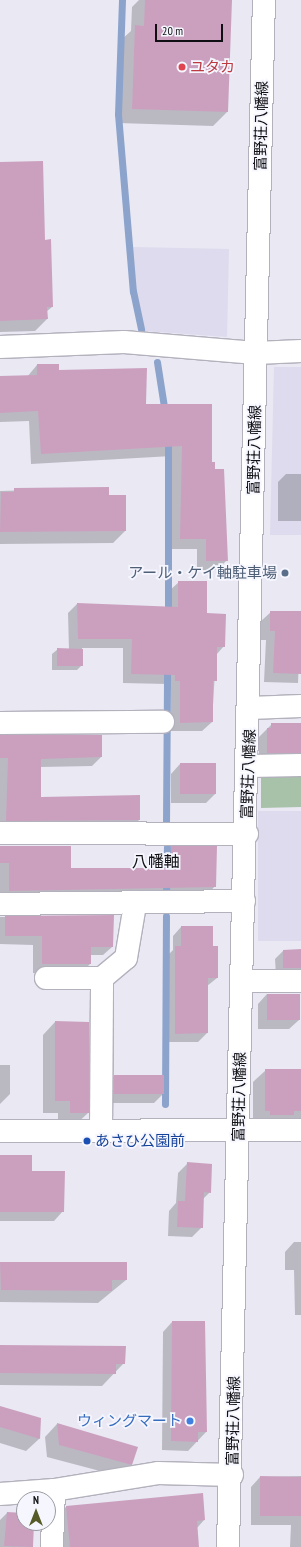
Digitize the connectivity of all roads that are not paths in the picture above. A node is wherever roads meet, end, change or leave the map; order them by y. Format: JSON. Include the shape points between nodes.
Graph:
{"nodes":[{"id":1,"x":264,"y":0,"type":"edge"},
{"id":2,"x":0,"y":347,"type":"edge"},
{"id":3,"x":301,"y":351,"type":"edge"},
{"id":4,"x":256,"y":353,"type":"junction"},
{"id":5,"x":301,"y":706,"type":"edge"},
{"id":6,"x":250,"y":708,"type":"junction"},
{"id":7,"x":163,"y":722,"type":"dead end"},
{"id":8,"x":0,"y":723,"type":"edge"},
{"id":9,"x":301,"y":765,"type":"edge"},
{"id":10,"x":249,"y":766,"type":"junction"},
{"id":11,"x":0,"y":832,"type":"edge"},
{"id":12,"x":246,"y":834,"type":"junction"},
{"id":13,"x":244,"y":901,"type":"junction"},
{"id":14,"x":0,"y":904,"type":"edge"},
{"id":15,"x":135,"y":905,"type":"junction"},
{"id":16,"x":46,"y":978,"type":"dead end"},
{"id":17,"x":102,"y":978,"type":"junction"},
{"id":18,"x":242,"y":981,"type":"junction"},
{"id":19,"x":301,"y":981,"type":"edge"},
{"id":20,"x":301,"y":1130,"type":"edge"},
{"id":21,"x":0,"y":1131,"type":"edge"},
{"id":22,"x":101,"y":1131,"type":"junction"},
{"id":23,"x":238,"y":1131,"type":"junction"},
{"id":24,"x":232,"y":1475,"type":"junction"},
{"id":25,"x":54,"y":1490,"type":"junction"},
{"id":26,"x":0,"y":1494,"type":"edge"},
{"id":27,"x":52,"y":1547,"type":"edge"},
{"id":28,"x":228,"y":1547,"type":"edge"}],
"edges":[{"from":1,"to":4,"type":"street","name":"富野荘八幡線"},
{"from":2,"to":4,"type":"street","via":[[124,342]]},
{"from":3,"to":4,"type":"street"},
{"from":4,"to":6,"type":"street","name":"富野荘八幡線"},
{"from":5,"to":6,"type":"street"},
{"from":6,"to":10,"type":"street","name":"富野荘八幡線"},
{"from":7,"to":8,"type":"street"},
{"from":9,"to":10,"type":"street"},
{"from":10,"to":12,"type":"street","name":"富野荘八幡線"},
{"from":11,"to":12,"type":"street"},
{"from":12,"to":13,"type":"street","name":"富野荘八幡線"},
{"from":13,"to":15,"type":"street"},
{"from":13,"to":18,"type":"street","name":"富野荘八幡線"},
{"from":14,"to":15,"type":"street"},
{"from":15,"to":17,"type":"street","via":[[126,958]]},
{"from":16,"to":17,"type":"street"},
{"from":17,"to":22,"type":"street"},
{"from":18,"to":19,"type":"street"},
{"from":18,"to":23,"type":"street","name":"富野荘八幡線"},
{"from":20,"to":23,"type":"street"},
{"from":21,"to":22,"type":"street"},
{"from":22,"to":23,"type":"street"},
{"from":23,"to":24,"type":"street","name":"富野荘八幡線"},
{"from":24,"to":25,"type":"street","via":[[158,1473]]},
{"from":24,"to":28,"type":"street","name":"富野荘八幡線"},
{"from":25,"to":26,"type":"street"},
{"from":25,"to":27,"type":"street"}]}
